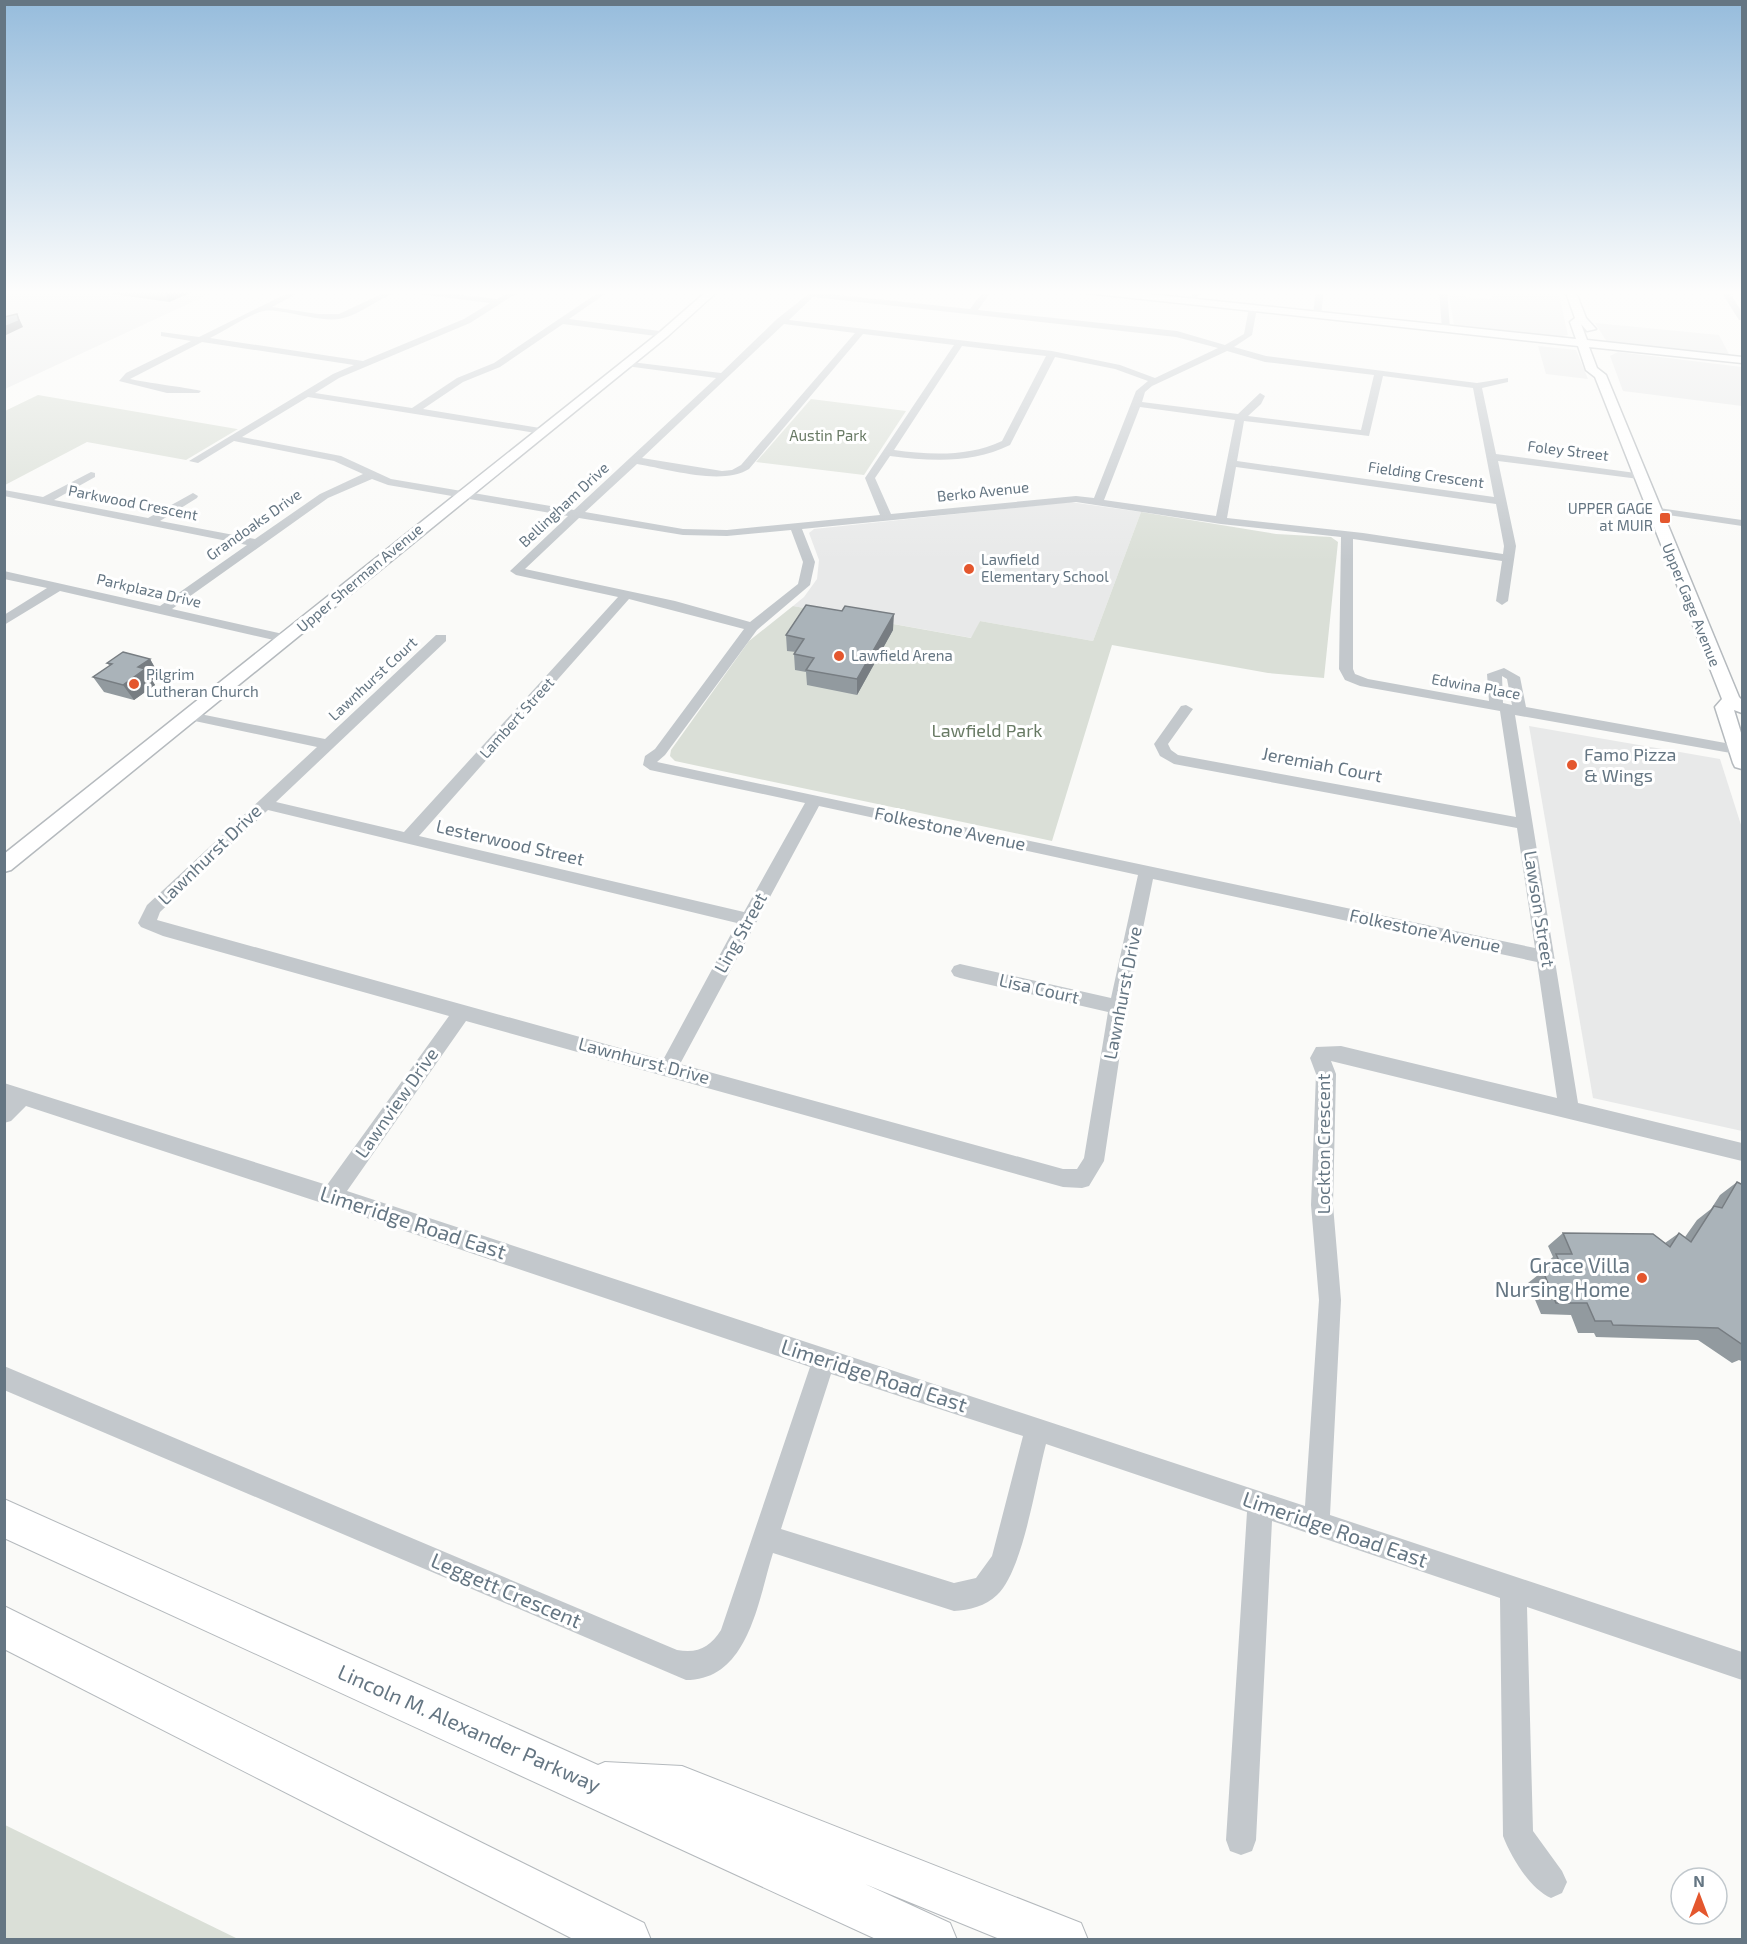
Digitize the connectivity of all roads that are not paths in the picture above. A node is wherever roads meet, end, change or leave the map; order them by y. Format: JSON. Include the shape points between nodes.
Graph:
{"nodes":[{"id":1,"x":124,"y":381,"type":"edge"},
{"id":2,"x":328,"y":381,"type":"edge"},
{"id":3,"x":459,"y":381,"type":"edge"},
{"id":4,"x":604,"y":381,"type":"edge"},
{"id":5,"x":717,"y":381,"type":"edge"},
{"id":6,"x":819,"y":381,"type":"edge"},
{"id":7,"x":934,"y":381,"type":"edge"},
{"id":8,"x":1038,"y":381,"type":"edge"},
{"id":9,"x":1156,"y":381,"type":"edge"},
{"id":10,"x":1377,"y":381,"type":"edge"},
{"id":11,"x":1447,"y":381,"type":"edge"},
{"id":12,"x":1502,"y":381,"type":"edge"},
{"id":13,"x":1602,"y":381,"type":"edge"},
{"id":14,"x":1477,"y":386,"type":"junction"},
{"id":15,"x":196,"y":391,"type":"dead end"},
{"id":16,"x":306,"y":394,"type":"junction"},
{"id":17,"x":1260,"y":396,"type":"dead end"},
{"id":18,"x":1136,"y":404,"type":"junction"},
{"id":19,"x":414,"y":411,"type":"junction"},
{"id":20,"x":1240,"y":418,"type":"junction"},
{"id":21,"x":542,"y":431,"type":"junction"},
{"id":22,"x":233,"y":438,"type":"junction"},
{"id":23,"x":886,"y":452,"type":"junction"},
{"id":24,"x":1492,"y":457,"type":"junction"},
{"id":25,"x":634,"y":460,"type":"junction"},
{"id":26,"x":194,"y":461,"type":"dead end"},
{"id":27,"x":1231,"y":463,"type":"junction"},
{"id":28,"x":92,"y":475,"type":"dead end"},
{"id":29,"x":370,"y":475,"type":"junction"},
{"id":30,"x":1640,"y":476,"type":"junction"},
{"id":31,"x":4,"y":493,"type":"edge"},
{"id":32,"x":462,"y":494,"type":"junction"},
{"id":33,"x":193,"y":496,"type":"dead end"},
{"id":34,"x":44,"y":501,"type":"junction"},
{"id":35,"x":1501,"y":501,"type":"junction"},
{"id":36,"x":1098,"y":502,"type":"junction"},
{"id":37,"x":1652,"y":510,"type":"junction"},
{"id":38,"x":576,"y":515,"type":"junction"},
{"id":39,"x":887,"y":517,"type":"junction"},
{"id":40,"x":1221,"y":521,"type":"junction"},
{"id":41,"x":150,"y":522,"type":"junction"},
{"id":42,"x":1743,"y":523,"type":"edge"},
{"id":43,"x":795,"y":527,"type":"junction"},
{"id":44,"x":1347,"y":534,"type":"junction"},
{"id":45,"x":256,"y":543,"type":"junction"},
{"id":46,"x":1508,"y":558,"type":"junction"},
{"id":47,"x":4,"y":575,"type":"edge"},
{"id":48,"x":58,"y":587,"type":"junction"},
{"id":49,"x":626,"y":595,"type":"junction"},
{"id":50,"x":1502,"y":601,"type":"dead end"},
{"id":51,"x":163,"y":610,"type":"junction"},
{"id":52,"x":4,"y":621,"type":"edge"},
{"id":53,"x":752,"y":627,"type":"junction"},
{"id":54,"x":441,"y":638,"type":"dead end"},
{"id":55,"x":287,"y":639,"type":"junction"},
{"id":56,"x":1737,"y":704,"type":"edge"},
{"id":57,"x":1186,"y":709,"type":"dead end"},
{"id":58,"x":1508,"y":709,"type":"junction"},
{"id":59,"x":190,"y":716,"type":"junction"},
{"id":60,"x":326,"y":744,"type":"junction"},
{"id":61,"x":1741,"y":754,"type":"edge"},
{"id":62,"x":816,"y":800,"type":"junction"},
{"id":63,"x":263,"y":804,"type":"junction"},
{"id":64,"x":1525,"y":824,"type":"junction"},
{"id":65,"x":407,"y":839,"type":"junction"},
{"id":66,"x":4,"y":865,"type":"edge"},
{"id":67,"x":1147,"y":870,"type":"junction"},
{"id":68,"x":748,"y":919,"type":"junction"},
{"id":69,"x":1547,"y":957,"type":"junction"},
{"id":70,"x":960,"y":971,"type":"dead end"},
{"id":71,"x":1118,"y":1006,"type":"junction"},
{"id":72,"x":463,"y":1011,"type":"junction"},
{"id":73,"x":668,"y":1068,"type":"junction"},
{"id":74,"x":13,"y":1094,"type":"edge"},
{"id":75,"x":1569,"y":1110,"type":"junction"},
{"id":76,"x":4,"y":1115,"type":"edge"},
{"id":77,"x":1743,"y":1152,"type":"edge"},
{"id":78,"x":331,"y":1196,"type":"junction"},
{"id":79,"x":824,"y":1360,"type":"junction"},
{"id":80,"x":4,"y":1378,"type":"edge"},
{"id":81,"x":1037,"y":1429,"type":"junction"},
{"id":82,"x":1260,"y":1504,"type":"junction"},
{"id":83,"x":4,"y":1518,"type":"edge"},
{"id":84,"x":1317,"y":1523,"type":"junction"},
{"id":85,"x":765,"y":1537,"type":"junction"},
{"id":86,"x":1513,"y":1590,"type":"junction"},
{"id":87,"x":4,"y":1627,"type":"edge"},
{"id":88,"x":1743,"y":1666,"type":"edge"},
{"id":89,"x":588,"y":1783,"type":"junction"},
{"id":90,"x":1241,"y":1840,"type":"dead end"},
{"id":91,"x":1551,"y":1882,"type":"dead end"},
{"id":92,"x":611,"y":1934,"type":"edge"},
{"id":93,"x":933,"y":1940,"type":"edge"},
{"id":94,"x":1064,"y":1940,"type":"edge"}],
"edges":[{"from":1,"to":15,"type":"street","via":[[167,390]]},
{"from":2,"to":16,"type":"street"},
{"from":3,"to":19,"type":"street"},
{"from":4,"to":21,"type":"main road","name":"Upper Sherman Avenue"},
{"from":5,"to":25,"type":"street","name":"Bellingham Drive"},
{"from":6,"to":25,"type":"street","via":[[745,467],[735,473]]},
{"from":7,"to":23,"type":"street"},
{"from":8,"to":23,"type":"street","via":[[1006,443],[995,450],[930,457]]},
{"from":9,"to":18,"type":"street","via":[[1141,391]]},
{"from":10,"to":20,"type":"street","via":[[1365,434]]},
{"from":11,"to":14,"type":"street"},
{"from":12,"to":14,"type":"street"},
{"from":13,"to":30,"type":"main road","name":"Upper Gage Avenue"},
{"from":14,"to":24,"type":"street","name":"Fielding Crescent"},
{"from":16,"to":19,"type":"street"},
{"from":16,"to":22,"type":"street"},
{"from":17,"to":20,"type":"street"},
{"from":18,"to":20,"type":"street"},
{"from":18,"to":36,"type":"street"},
{"from":19,"to":21,"type":"street"},
{"from":20,"to":27,"type":"street"},
{"from":21,"to":32,"type":"main road","name":"Upper Sherman Avenue"},
{"from":22,"to":26,"type":"street"},
{"from":22,"to":29,"type":"street","name":"Berko Avenue","via":[[330,457]]},
{"from":23,"to":39,"type":"street","via":[[870,478]]},
{"from":24,"to":30,"type":"street","name":"Foley Street"},
{"from":24,"to":35,"type":"street","name":"Fielding Crescent"},
{"from":25,"to":38,"type":"street","name":"Bellingham Drive"},
{"from":27,"to":35,"type":"street","name":"Fielding Crescent"},
{"from":27,"to":40,"type":"street"},
{"from":28,"to":34,"type":"street"},
{"from":29,"to":32,"type":"street","name":"Berko Avenue","via":[[388,482]]},
{"from":29,"to":45,"type":"street","name":"Grandoaks Drive","via":[[324,496]]},
{"from":30,"to":37,"type":"main road","name":"Upper Gage Avenue"},
{"from":31,"to":34,"type":"street","name":"Parkwood Crescent"},
{"from":32,"to":38,"type":"street","name":"Berko Avenue"},
{"from":32,"to":55,"type":"main road","name":"Upper Sherman Avenue"},
{"from":33,"to":41,"type":"street"},
{"from":34,"to":41,"type":"street","name":"Parkwood Crescent"},
{"from":35,"to":46,"type":"street","via":[[1510,546]]},
{"from":36,"to":39,"type":"street","name":"Berko Avenue","via":[[1062,499]]},
{"from":36,"to":40,"type":"street","name":"Berko Avenue"},
{"from":37,"to":42,"type":"street"},
{"from":37,"to":56,"type":"main road","name":"Upper Gage Avenue"},
{"from":38,"to":43,"type":"street","name":"Berko Avenue","via":[[683,532]]},
{"from":38,"to":49,"type":"street","name":"Bellingham Drive","via":[[516,571]]},
{"from":39,"to":43,"type":"street","name":"Berko Avenue"},
{"from":40,"to":44,"type":"street","name":"Berko Avenue"},
{"from":41,"to":45,"type":"street","name":"Parkwood Crescent"},
{"from":43,"to":53,"type":"street","name":"Folkestone Avenue","via":[[809,562],[804,585]]},
{"from":44,"to":46,"type":"street","name":"Berko Avenue"},
{"from":44,"to":58,"type":"street","name":"Edwina Place","via":[[1346,669],[1350,676],[1365,683]]},
{"from":45,"to":51,"type":"street","name":"Grandoaks Drive"},
{"from":46,"to":50,"type":"street"},
{"from":47,"to":48,"type":"street","name":"Parkplaza Drive"},
{"from":48,"to":51,"type":"street","name":"Parkplaza Drive"},
{"from":48,"to":52,"type":"street"},
{"from":49,"to":53,"type":"street","name":"Bellingham Drive"},
{"from":49,"to":65,"type":"street","name":"Lambert Street"},
{"from":51,"to":55,"type":"street","name":"Parkplaza Drive"},
{"from":53,"to":62,"type":"street","name":"Folkestone Avenue","via":[[660,752],[650,759],[650,765]]},
{"from":54,"to":60,"type":"street","name":"Lawnhurst Court"},
{"from":55,"to":59,"type":"main road","name":"Upper Sherman Avenue"},
{"from":56,"to":61,"type":"main road","name":"Upper Gage Avenue","via":[[1724,707]]},
{"from":57,"to":64,"type":"street","name":"Jeremiah Court","via":[[1161,744],[1174,759]]},
{"from":58,"to":61,"type":"street","name":"Edwina Place"},
{"from":58,"to":64,"type":"street","name":"Lawson Street"},
{"from":59,"to":60,"type":"street"},
{"from":59,"to":66,"type":"main road","name":"Upper Sherman Avenue"},
{"from":60,"to":63,"type":"street","name":"Lawnhurst Drive"},
{"from":62,"to":67,"type":"street","name":"Folkestone Avenue"},
{"from":62,"to":68,"type":"street","name":"Ling Street"},
{"from":63,"to":65,"type":"street","name":"Lesterwood Street"},
{"from":63,"to":72,"type":"street","name":"Lawnhurst Drive","via":[[153,909],[147,923]]},
{"from":64,"to":69,"type":"street","name":"Lawson Street"},
{"from":65,"to":68,"type":"street","name":"Lesterwood Street"},
{"from":67,"to":69,"type":"street","name":"Folkestone Avenue"},
{"from":67,"to":71,"type":"street","name":"Lawnhurst Drive"},
{"from":68,"to":73,"type":"street","name":"Ling Street"},
{"from":69,"to":75,"type":"street","name":"Lawson Street"},
{"from":70,"to":71,"type":"street","name":"Lisa Court"},
{"from":71,"to":73,"type":"street","name":"Lawnhurst Drive","via":[[1094,1161],[1082,1179],[1063,1178]]},
{"from":72,"to":73,"type":"street","name":"Lawnhurst Drive"},
{"from":72,"to":78,"type":"street","name":"Lawnview Drive"},
{"from":74,"to":76,"type":"street"},
{"from":74,"to":78,"type":"street","name":"Limeridge Road East"},
{"from":75,"to":77,"type":"street","name":"Lockton Crescent"},
{"from":75,"to":84,"type":"street","name":"Lockton Crescent","via":[[1323,1053],[1320,1058],[1326,1074],[1322,1205],[1330,1300]]},
{"from":78,"to":79,"type":"street","name":"Limeridge Road East"},
{"from":79,"to":81,"type":"street","name":"Limeridge Road East"},
{"from":79,"to":85,"type":"street","name":"Leggett Crescent"},
{"from":80,"to":85,"type":"street","name":"Leggett Crescent","via":[[683,1666],[704,1664],[728,1644]]},
{"from":81,"to":82,"type":"street","name":"Limeridge Road East"},
{"from":81,"to":85,"type":"street","via":[[1005,1561],[986,1589],[968,1597],[954,1597]]},
{"from":82,"to":84,"type":"street","name":"Limeridge Road East"},
{"from":82,"to":90,"type":"street"},
{"from":83,"to":89,"type":"highway","name":"Lincoln M. Alexander Parkway"},
{"from":84,"to":86,"type":"street","name":"Limeridge Road East"},
{"from":86,"to":88,"type":"street","name":"Limeridge Road East"},
{"from":86,"to":91,"type":"street","via":[[1518,1836]]},
{"from":87,"to":92,"type":"highway"},
{"from":89,"to":93,"type":"highway","name":"Lincoln M. Alexander Parkway"},
{"from":89,"to":94,"type":"highway","via":[[682,1788]]}]}
